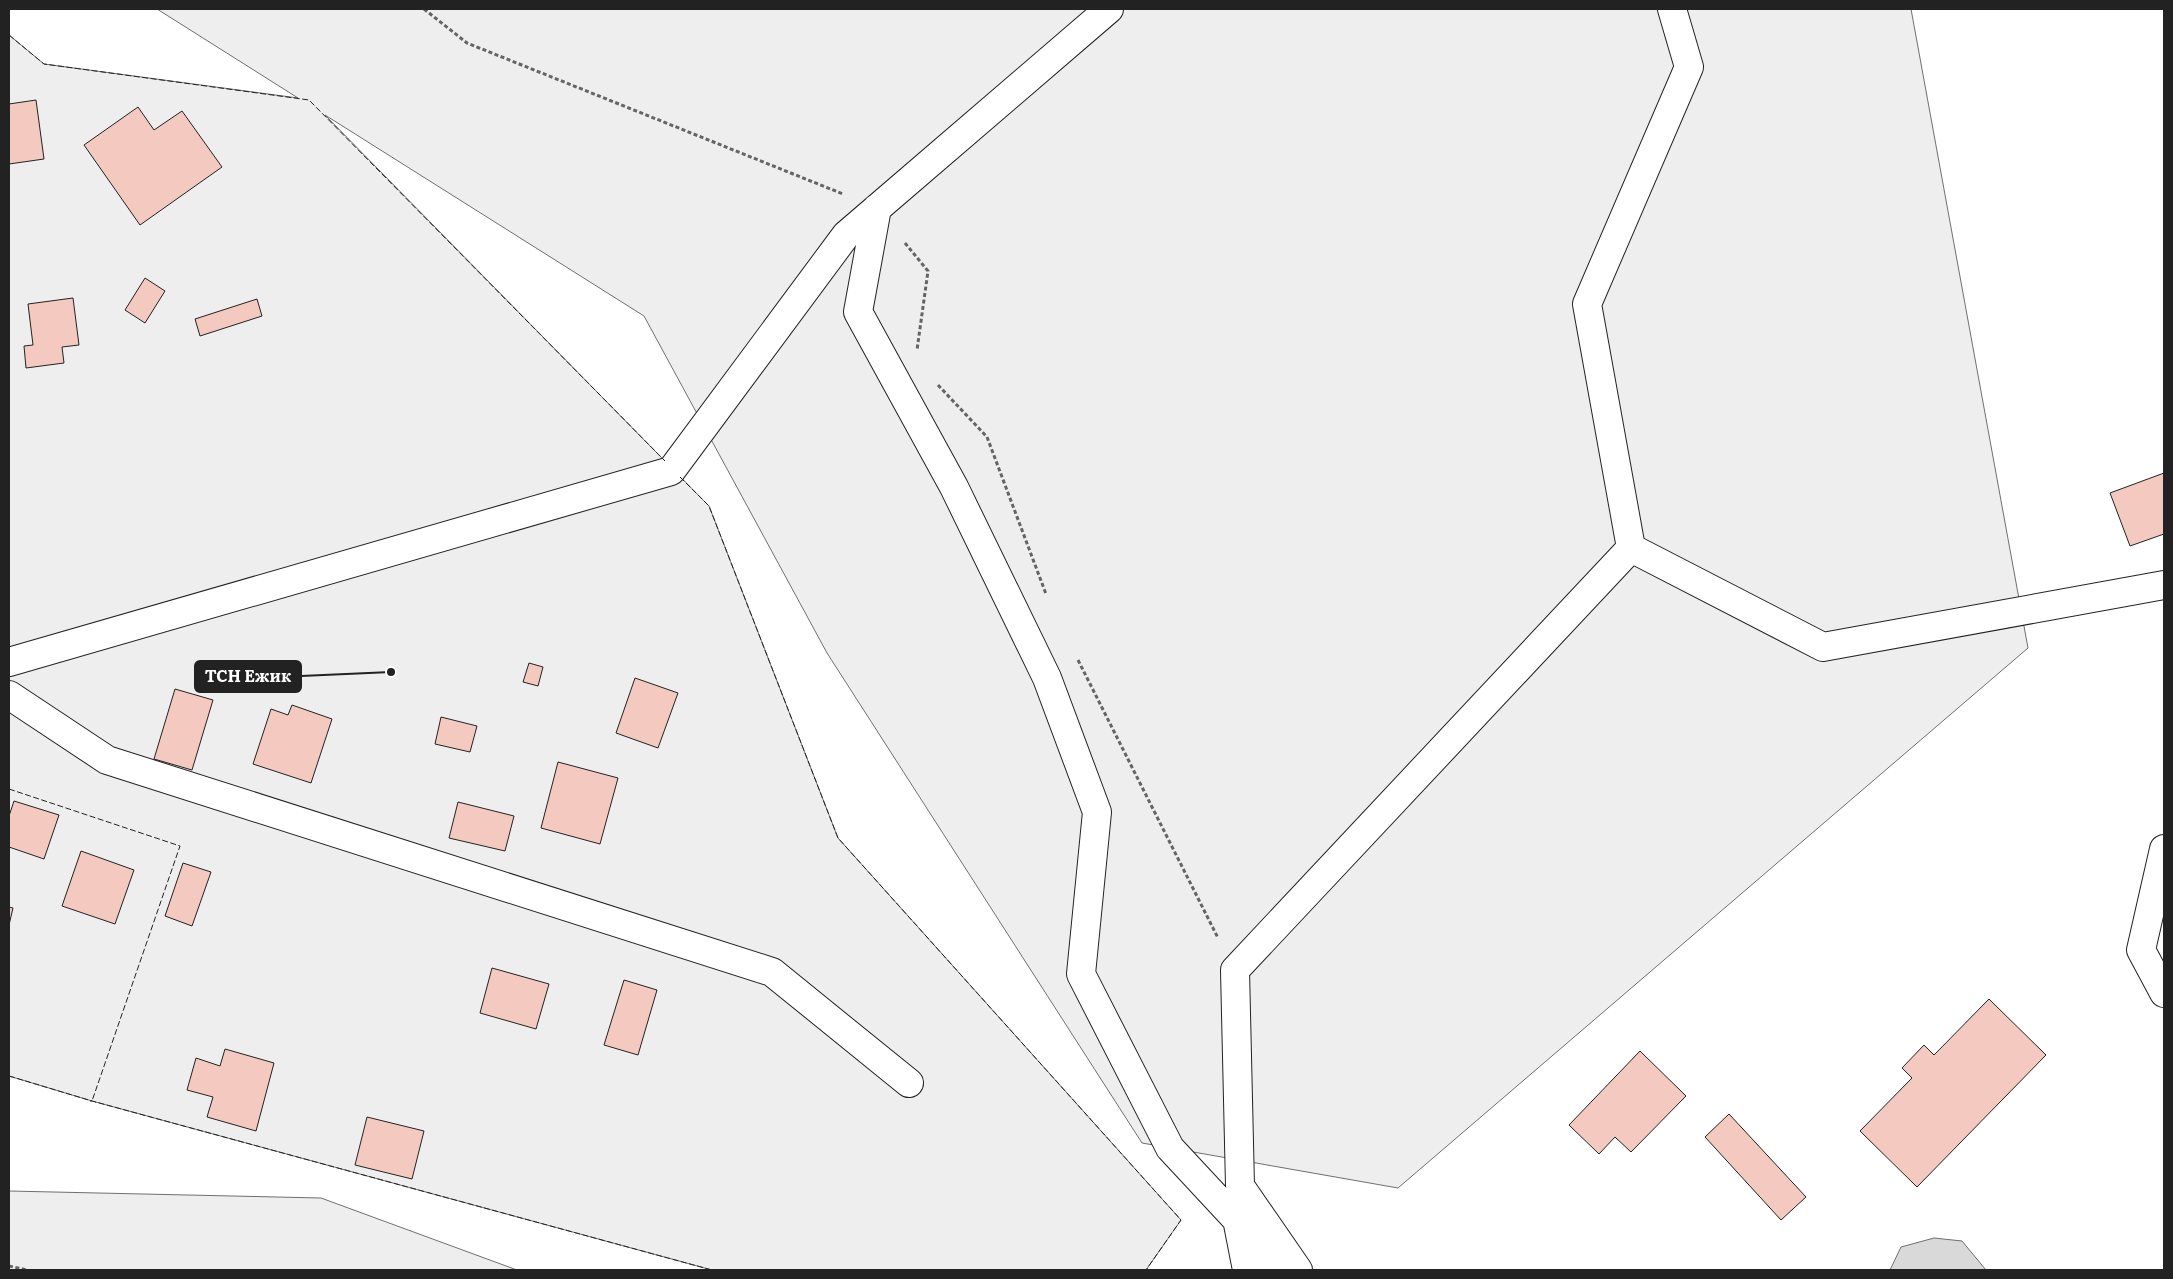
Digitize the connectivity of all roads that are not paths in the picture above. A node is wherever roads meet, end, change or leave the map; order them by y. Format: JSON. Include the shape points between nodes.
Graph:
{"nodes":[{"id":1,"x":1109,"y":9,"type":"edge"},
{"id":2,"x":1672,"y":9,"type":"edge"},
{"id":3,"x":877,"y":208,"type":"junction"},
{"id":4,"x":1631,"y":548,"type":"junction"},
{"id":5,"x":2164,"y":585,"type":"edge"},
{"id":6,"x":9,"y":662,"type":"edge"},
{"id":7,"x":9,"y":694,"type":"edge"},
{"id":8,"x":2164,"y":849,"type":"edge"},
{"id":9,"x":2164,"y":993,"type":"edge"},
{"id":10,"x":909,"y":1083,"type":"dead end"},
{"id":11,"x":1237,"y":1220,"type":"junction"},
{"id":12,"x":1247,"y":1270,"type":"edge"},
{"id":13,"x":1278,"y":1270,"type":"edge"},
{"id":14,"x":1298,"y":1270,"type":"edge"}],
"edges":[{"from":1,"to":3,"type":"street"},
{"from":2,"to":4,"type":"street","via":[[1689,67],[1587,304]]},
{"from":3,"to":6,"type":"street","via":[[846,235],[672,471]]},
{"from":3,"to":11,"type":"street","via":[[858,312],[954,487],[1047,678],[1097,812],[1081,974],[1170,1148]]},
{"from":4,"to":5,"type":"street","via":[[1823,647]]},
{"from":4,"to":14,"type":"street","via":[[1234,970],[1240,1186]]},
{"from":7,"to":10,"type":"street","via":[[107,760],[772,972]]},
{"from":8,"to":9,"type":"street","via":[[2141,950]]},
{"from":11,"to":12,"type":"street"},
{"from":11,"to":13,"type":"street"}]}
